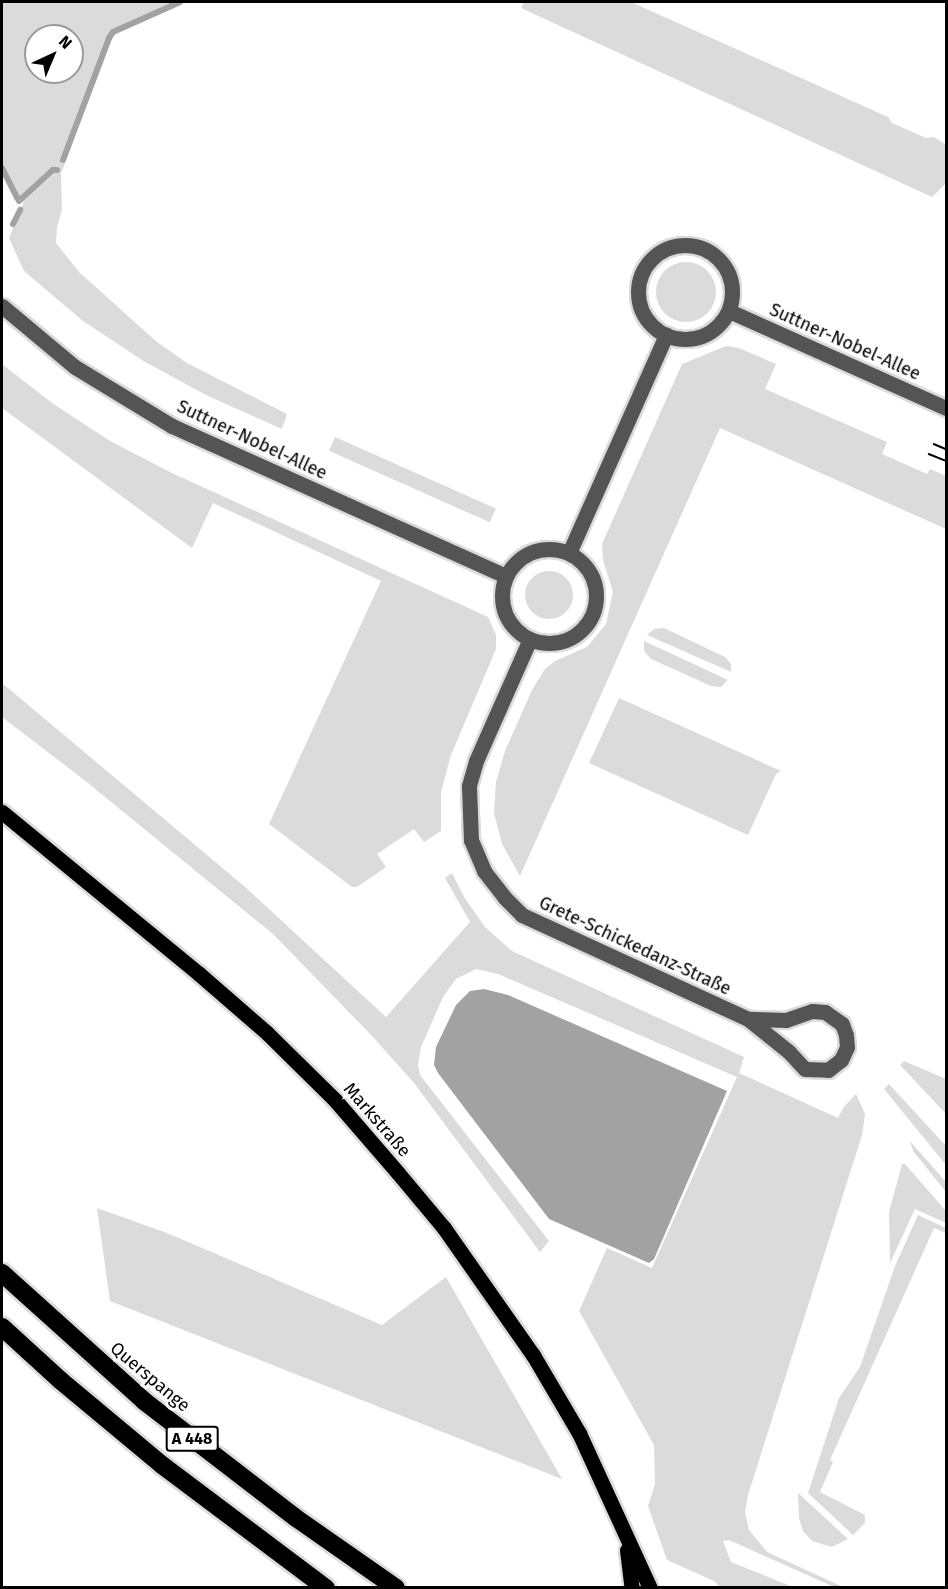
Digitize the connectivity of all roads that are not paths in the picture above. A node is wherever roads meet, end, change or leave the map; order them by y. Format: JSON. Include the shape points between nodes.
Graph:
{"nodes":[{"id":1,"x":2,"y":306,"type":"edge"},
{"id":2,"x":729,"y":311,"type":"junction"},
{"id":3,"x":666,"y":335,"type":"junction"},
{"id":4,"x":946,"y":408,"type":"edge"},
{"id":5,"x":569,"y":553,"type":"junction"},
{"id":6,"x":506,"y":576,"type":"junction"},
{"id":7,"x":530,"y":639,"type":"junction"},
{"id":8,"x":2,"y":812,"type":"edge"},
{"id":9,"x":748,"y":1019,"type":"junction"},
{"id":10,"x":2,"y":1273,"type":"edge"},
{"id":11,"x":2,"y":1327,"type":"edge"},
{"id":12,"x":625,"y":1535,"type":"junction"},
{"id":13,"x":326,"y":1587,"type":"edge"},
{"id":14,"x":396,"y":1587,"type":"edge"},
{"id":15,"x":632,"y":1587,"type":"edge"},
{"id":16,"x":650,"y":1587,"type":"edge"}],
"edges":[{"from":1,"to":6,"type":"street","name":"Suttner-Nobel-Allee","via":[[75,367],[172,426]]},
{"from":2,"to":3,"type":"street","via":[[721,323],[701,337]]},
{"from":2,"to":3,"type":"street","via":[[729,276],[715,256],[693,246],[669,248],[649,262],[641,278],[639,296],[647,319]]},
{"from":2,"to":4,"type":"street","name":"Suttner-Nobel-Allee"},
{"from":3,"to":5,"type":"street"},
{"from":5,"to":6,"type":"street","via":[[555,549],[526,555]]},
{"from":5,"to":7,"type":"street","via":[[582,562],[595,586],[592,614],[584,627],[566,639],[544,643]]},
{"from":6,"to":7,"type":"street","via":[[502,588],[505,612],[519,632]]},
{"from":7,"to":9,"type":"street","name":"Grete-Schickedanz-Straße","via":[[476,761],[469,786],[471,840],[484,872],[529,919]]},
{"from":8,"to":12,"type":"main road","name":"Markstraße","via":[[267,1033],[335,1100],[398,1173],[450,1237],[533,1354],[579,1433]]},
{"from":9,"to":9,"type":"street","name":"Grete-Schickedanz-Straße","via":[[798,1018],[812,1011],[832,1015],[845,1030],[847,1047],[836,1065],[820,1071],[798,1065],[789,1052]]},
{"from":10,"to":14,"type":"highway","name":"Querspange","number":"A 448","via":[[144,1401],[296,1518]]},
{"from":11,"to":13,"type":"highway","number":"A 448","via":[[162,1465]]},
{"from":12,"to":15,"type":"main road","name":"Markstraße"},
{"from":12,"to":16,"type":"main road","name":"Markstraße"}]}
